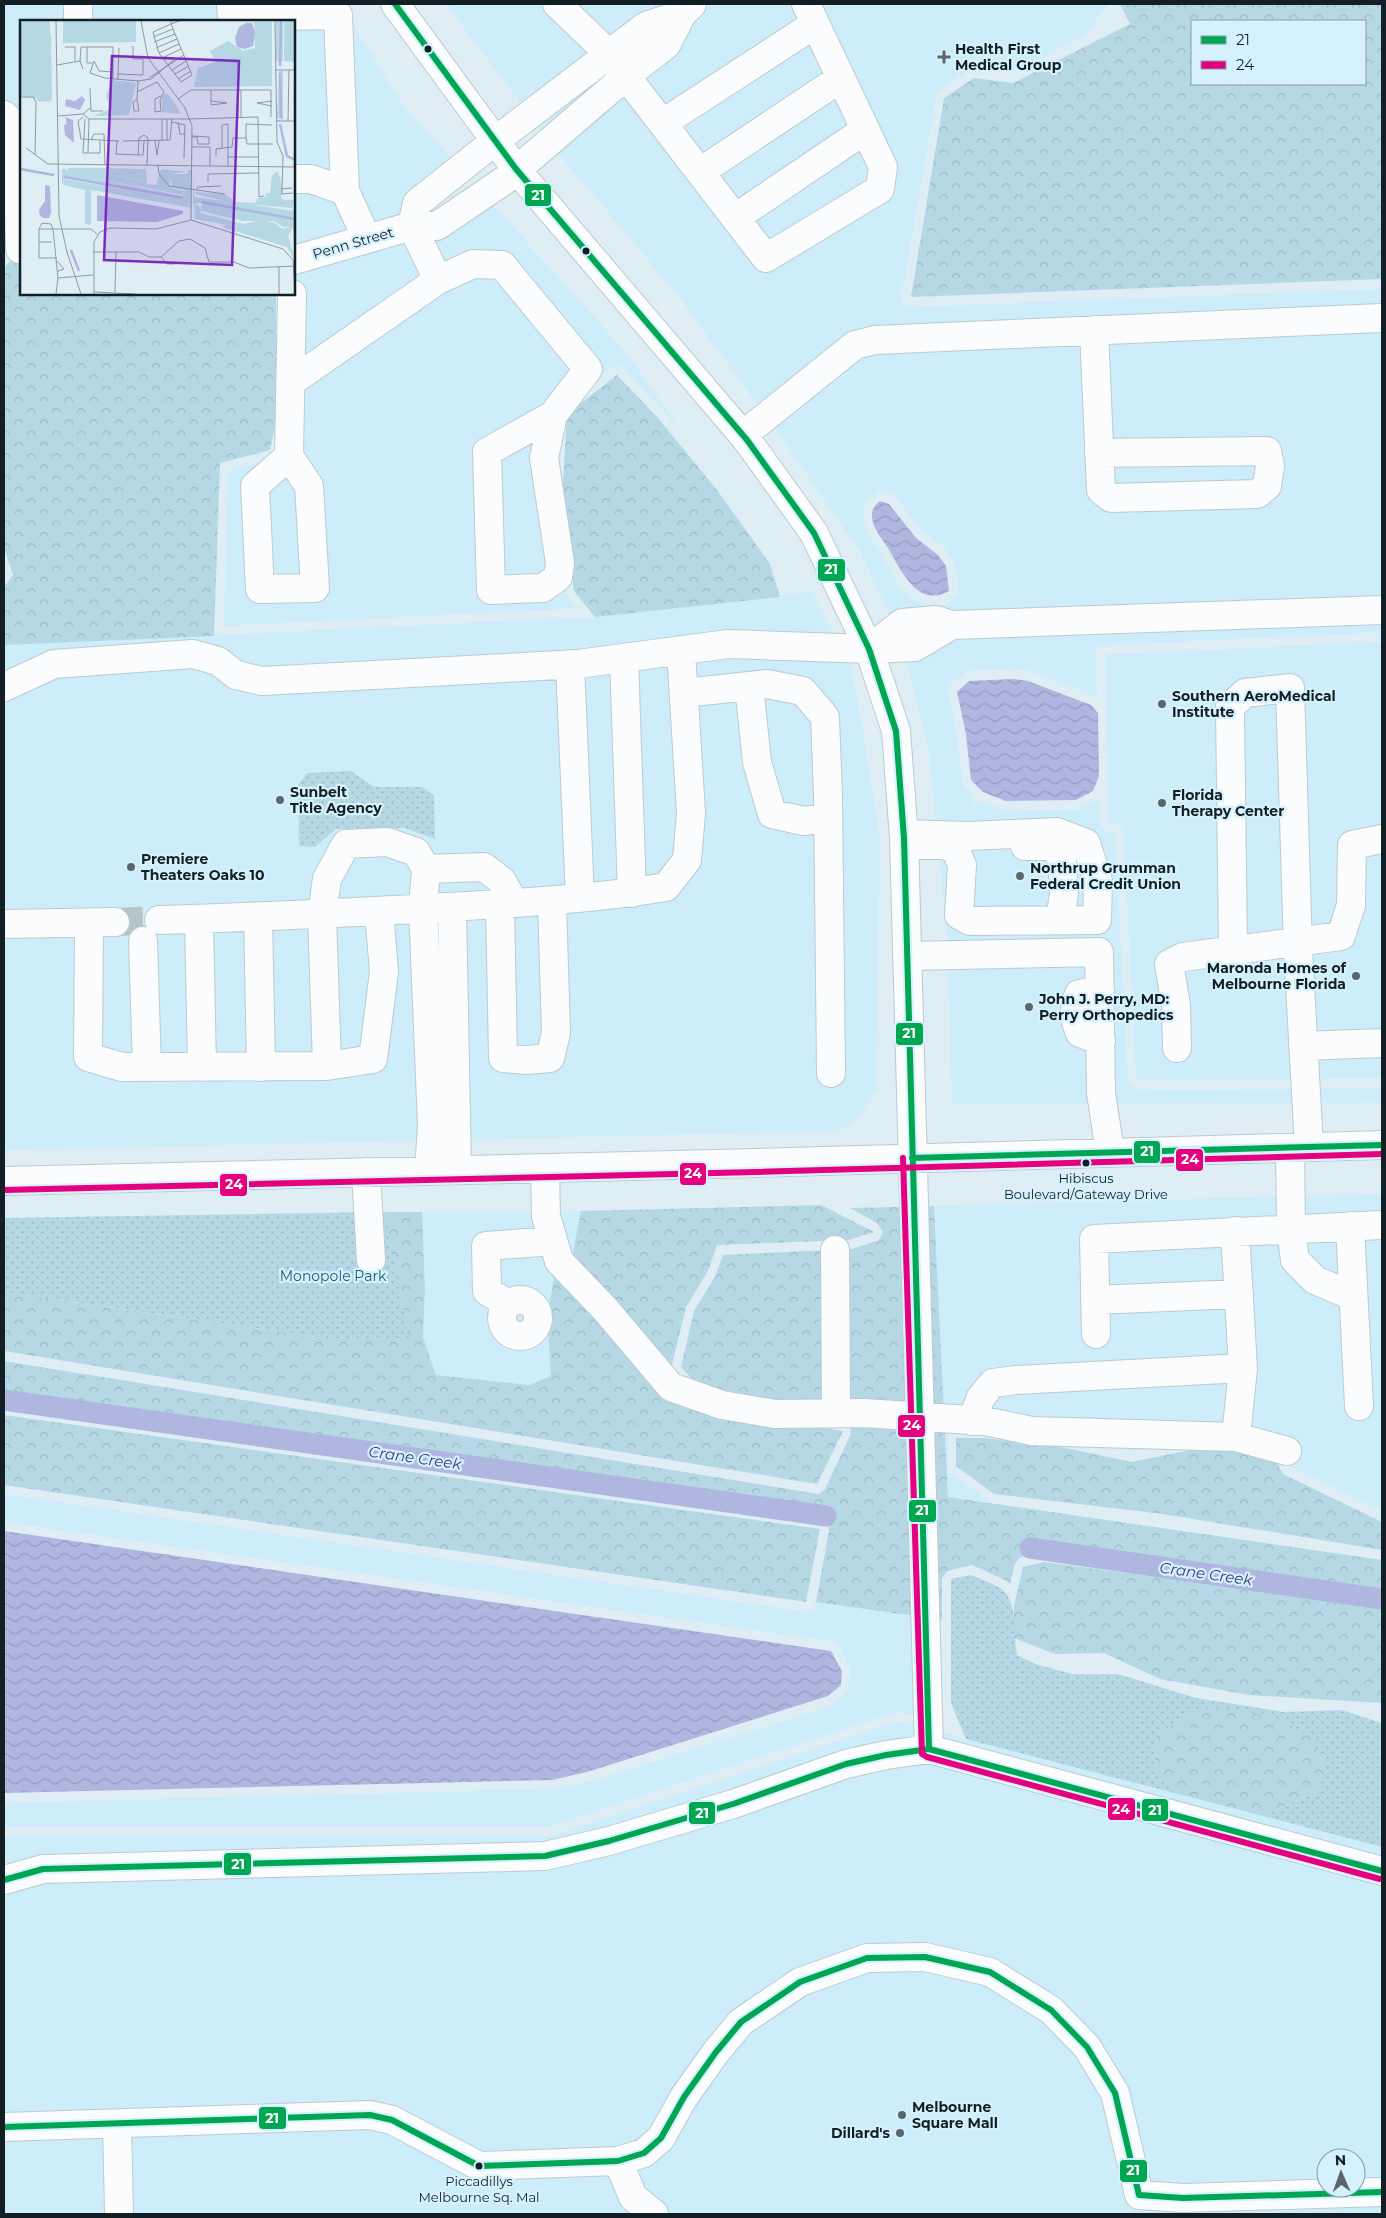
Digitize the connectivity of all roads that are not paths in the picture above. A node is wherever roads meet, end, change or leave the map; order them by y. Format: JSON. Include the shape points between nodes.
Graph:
{"nodes":[{"id":1,"x":78,"y":4,"type":"edge"},
{"id":2,"x":231,"y":4,"type":"edge"},
{"id":3,"x":396,"y":4,"type":"edge"},
{"id":4,"x":557,"y":4,"type":"edge"},
{"id":5,"x":687,"y":9,"type":"edge"},
{"id":6,"x":291,"y":10,"type":"edge"},
{"id":7,"x":811,"y":14,"type":"edge"},
{"id":8,"x":78,"y":20,"type":"edge"},
{"id":9,"x":609,"y":54,"type":"junction"},
{"id":10,"x":626,"y":76,"type":"junction"},
{"id":11,"x":841,"y":78,"type":"junction"},
{"id":12,"x":4,"y":115,"type":"edge"},
{"id":13,"x":663,"y":123,"type":"junction"},
{"id":14,"x":865,"y":130,"type":"junction"},
{"id":15,"x":495,"y":141,"type":"junction"},
{"id":16,"x":11,"y":165,"type":"edge"},
{"id":17,"x":516,"y":169,"type":"junction"},
{"id":18,"x":700,"y":172,"type":"junction"},
{"id":19,"x":295,"y":180,"type":"edge"},
{"id":20,"x":344,"y":191,"type":"junction"},
{"id":21,"x":735,"y":218,"type":"junction"},
{"id":22,"x":412,"y":226,"type":"junction"},
{"id":23,"x":367,"y":239,"type":"junction"},
{"id":24,"x":15,"y":248,"type":"edge"},
{"id":25,"x":295,"y":260,"type":"edge"},
{"id":26,"x":438,"y":280,"type":"junction"},
{"id":27,"x":292,"y":295,"type":"edge"},
{"id":28,"x":1382,"y":318,"type":"edge"},
{"id":29,"x":1094,"y":330,"type":"junction"},
{"id":30,"x":291,"y":382,"type":"junction"},
{"id":31,"x":553,"y":415,"type":"junction"},
{"id":32,"x":743,"y":435,"type":"junction"},
{"id":33,"x":1099,"y":453,"type":"junction"},
{"id":34,"x":289,"y":456,"type":"dead end"},
{"id":35,"x":1382,"y":610,"type":"edge"},
{"id":36,"x":869,"y":649,"type":"junction"},
{"id":37,"x":682,"y":650,"type":"junction"},
{"id":38,"x":624,"y":658,"type":"junction"},
{"id":39,"x":570,"y":664,"type":"junction"},
{"id":40,"x":749,"y":686,"type":"junction"},
{"id":41,"x":4,"y":687,"type":"edge"},
{"id":42,"x":684,"y":693,"type":"junction"},
{"id":43,"x":828,"y":818,"type":"junction"},
{"id":44,"x":969,"y":836,"type":"junction"},
{"id":45,"x":1382,"y":838,"type":"edge"},
{"id":46,"x":904,"y":840,"type":"junction"},
{"id":47,"x":426,"y":869,"type":"junction"},
{"id":48,"x":632,"y":893,"type":"junction"},
{"id":49,"x":580,"y":898,"type":"junction"},
{"id":50,"x":552,"y":901,"type":"junction"},
{"id":51,"x":507,"y":903,"type":"junction"},
{"id":52,"x":452,"y":907,"type":"junction"},
{"id":53,"x":423,"y":908,"type":"junction"},
{"id":54,"x":379,"y":911,"type":"junction"},
{"id":55,"x":322,"y":914,"type":"junction"},
{"id":56,"x":258,"y":916,"type":"junction"},
{"id":57,"x":199,"y":919,"type":"junction"},
{"id":58,"x":1060,"y":920,"type":"junction"},
{"id":59,"x":4,"y":924,"type":"edge"},
{"id":60,"x":1298,"y":941,"type":"junction"},
{"id":61,"x":1234,"y":951,"type":"junction"},
{"id":62,"x":906,"y":956,"type":"junction"},
{"id":63,"x":1382,"y":1043,"type":"edge"},
{"id":64,"x":1303,"y":1046,"type":"junction"},
{"id":65,"x":1177,"y":1048,"type":"dead end"},
{"id":66,"x":327,"y":1066,"type":"junction"},
{"id":67,"x":148,"y":1067,"type":"junction"},
{"id":68,"x":202,"y":1067,"type":"junction"},
{"id":69,"x":261,"y":1067,"type":"junction"},
{"id":70,"x":831,"y":1073,"type":"dead end"},
{"id":71,"x":1382,"y":1146,"type":"edge"},
{"id":72,"x":1299,"y":1148,"type":"junction"},
{"id":73,"x":1110,"y":1152,"type":"junction"},
{"id":74,"x":912,"y":1158,"type":"junction"},
{"id":75,"x":545,"y":1168,"type":"junction"},
{"id":76,"x":457,"y":1170,"type":"junction"},
{"id":77,"x":429,"y":1171,"type":"junction"},
{"id":78,"x":366,"y":1172,"type":"junction"},
{"id":79,"x":4,"y":1181,"type":"edge"},
{"id":80,"x":1382,"y":1225,"type":"edge"},
{"id":81,"x":1350,"y":1226,"type":"junction"},
{"id":82,"x":1291,"y":1229,"type":"junction"},
{"id":83,"x":1235,"y":1231,"type":"junction"},
{"id":84,"x":553,"y":1242,"type":"junction"},
{"id":85,"x":835,"y":1250,"type":"dead end"},
{"id":86,"x":371,"y":1260,"type":"dead end"},
{"id":87,"x":1239,"y":1294,"type":"junction"},
{"id":88,"x":1353,"y":1296,"type":"junction"},
{"id":89,"x":1095,"y":1300,"type":"junction"},
{"id":90,"x":508,"y":1304,"type":"dead end"},
{"id":91,"x":1096,"y":1334,"type":"dead end"},
{"id":92,"x":1243,"y":1368,"type":"junction"},
{"id":93,"x":1359,"y":1406,"type":"dead end"},
{"id":94,"x":836,"y":1413,"type":"junction"},
{"id":95,"x":920,"y":1418,"type":"junction"},
{"id":96,"x":972,"y":1421,"type":"junction"},
{"id":97,"x":1236,"y":1437,"type":"junction"},
{"id":98,"x":1286,"y":1451,"type":"dead end"},
{"id":99,"x":929,"y":1749,"type":"junction"},
{"id":100,"x":1382,"y":1871,"type":"edge"},
{"id":101,"x":4,"y":1880,"type":"edge"},
{"id":102,"x":117,"y":2124,"type":"junction"},
{"id":103,"x":4,"y":2127,"type":"edge"},
{"id":104,"x":618,"y":2161,"type":"junction"},
{"id":105,"x":1382,"y":2192,"type":"edge"},
{"id":106,"x":1137,"y":2205,"type":"edge"},
{"id":107,"x":120,"y":2214,"type":"edge"},
{"id":108,"x":654,"y":2214,"type":"edge"}],
"edges":[{"from":1,"to":8,"type":"street"},
{"from":2,"to":6,"type":"street","via":[[232,17]]},
{"from":3,"to":15,"type":"street"},
{"from":4,"to":9,"type":"street"},
{"from":5,"to":9,"type":"street","name":"Penn Street","via":[[646,26]]},
{"from":5,"to":10,"type":"street","name":"Penn Street","via":[[666,45]]},
{"from":6,"to":20,"type":"street","via":[[338,15]]},
{"from":7,"to":11,"type":"street"},
{"from":7,"to":13,"type":"street"},
{"from":9,"to":10,"type":"street"},
{"from":9,"to":15,"type":"street","name":"Penn Street"},
{"from":10,"to":13,"type":"street"},
{"from":10,"to":17,"type":"street","name":"Penn Street"},
{"from":11,"to":14,"type":"street"},
{"from":11,"to":18,"type":"street"},
{"from":12,"to":16,"type":"street","via":[[17,128]]},
{"from":13,"to":18,"type":"street"},
{"from":14,"to":21,"type":"street"},
{"from":14,"to":21,"type":"street","via":[[883,167],[880,189],[766,258]]},
{"from":15,"to":17,"type":"street"},
{"from":15,"to":22,"type":"street","name":"Penn Street","via":[[417,203]]},
{"from":16,"to":24,"type":"street"},
{"from":17,"to":22,"type":"street","name":"Penn Street","via":[[437,226]]},
{"from":17,"to":32,"type":"street"},
{"from":18,"to":21,"type":"street"},
{"from":19,"to":20,"type":"street","via":[[312,179]]},
{"from":20,"to":23,"type":"street"},
{"from":22,"to":23,"type":"street","name":"Penn Street"},
{"from":22,"to":26,"type":"street"},
{"from":23,"to":25,"type":"street","name":"Penn Street"},
{"from":26,"to":30,"type":"street"},
{"from":26,"to":31,"type":"street","via":[[473,264],[502,265],[588,369]]},
{"from":27,"to":30,"type":"street"},
{"from":28,"to":29,"type":"street"},
{"from":29,"to":32,"type":"street","via":[[875,340],[855,345]]},
{"from":29,"to":33,"type":"street"},
{"from":30,"to":34,"type":"street"},
{"from":31,"to":31,"type":"street","via":[[487,452],[491,590],[543,588],[558,577],[560,563],[544,458]]},
{"from":32,"to":36,"type":"street","via":[[814,533]]},
{"from":33,"to":33,"type":"street","via":[[1101,490],[1111,498],[1257,494],[1267,486],[1270,466],[1267,451]]},
{"from":35,"to":36,"type":"street","via":[[952,625],[915,647]]},
{"from":36,"to":37,"type":"street","via":[[728,644]]},
{"from":36,"to":46,"type":"street","via":[[896,731]]},
{"from":37,"to":38,"type":"street"},
{"from":37,"to":42,"type":"street"},
{"from":38,"to":39,"type":"street"},
{"from":38,"to":48,"type":"street"},
{"from":39,"to":41,"type":"street","via":[[262,681],[236,675],[218,661],[193,654],[54,664]]},
{"from":39,"to":49,"type":"street"},
{"from":40,"to":42,"type":"street"},
{"from":40,"to":43,"type":"street","via":[[757,762],[772,814],[804,821]]},
{"from":40,"to":43,"type":"street","via":[[767,684],[803,690],[825,717]]},
{"from":42,"to":48,"type":"street","via":[[691,813],[687,860],[666,887]]},
{"from":43,"to":70,"type":"street"},
{"from":44,"to":46,"type":"street"},
{"from":44,"to":58,"type":"street","via":[[992,846],[1053,846],[1062,858],[1064,894]]},
{"from":44,"to":58,"type":"street","via":[[1057,832],[1086,843],[1098,881],[1097,920]]},
{"from":45,"to":60,"type":"street","via":[[1352,845],[1351,904],[1341,936]]},
{"from":46,"to":58,"type":"street","via":[[956,849],[962,865],[959,915],[970,921]]},
{"from":46,"to":62,"type":"street"},
{"from":47,"to":51,"type":"street","via":[[484,867],[502,881]]},
{"from":47,"to":53,"type":"street"},
{"from":47,"to":55,"type":"street","via":[[416,852],[387,842],[346,844],[327,879]]},
{"from":48,"to":49,"type":"street"},
{"from":49,"to":50,"type":"street"},
{"from":50,"to":51,"type":"street"},
{"from":50,"to":51,"type":"street","via":[[556,1033],[550,1058],[526,1060],[503,1058]]},
{"from":51,"to":52,"type":"street"},
{"from":52,"to":53,"type":"street"},
{"from":52,"to":76,"type":"street"},
{"from":53,"to":54,"type":"street"},
{"from":53,"to":77,"type":"street","via":[[432,1126]]},
{"from":54,"to":55,"type":"street"},
{"from":54,"to":66,"type":"street","via":[[384,972],[373,1059]]},
{"from":55,"to":56,"type":"street"},
{"from":55,"to":66,"type":"street"},
{"from":56,"to":57,"type":"street"},
{"from":56,"to":69,"type":"street"},
{"from":57,"to":67,"type":"street","via":[[151,931]]},
{"from":57,"to":68,"type":"street"},
{"from":59,"to":67,"type":"street","via":[[102,923],[88,1057],[122,1068]]},
{"from":60,"to":61,"type":"street"},
{"from":60,"to":61,"type":"street","via":[[1290,688],[1245,693],[1230,707]]},
{"from":60,"to":64,"type":"street"},
{"from":61,"to":65,"type":"street","via":[[1183,957],[1169,964],[1176,1004]]},
{"from":62,"to":73,"type":"street","via":[[1099,952],[1101,1093]]},
{"from":62,"to":74,"type":"street"},
{"from":63,"to":64,"type":"street"},
{"from":64,"to":72,"type":"street"},
{"from":66,"to":69,"type":"street"},
{"from":67,"to":68,"type":"street"},
{"from":68,"to":69,"type":"street"},
{"from":71,"to":72,"type":"street"},
{"from":72,"to":73,"type":"street"},
{"from":72,"to":82,"type":"street"},
{"from":73,"to":74,"type":"street"},
{"from":74,"to":75,"type":"street"},
{"from":74,"to":95,"type":"street"},
{"from":75,"to":76,"type":"street"},
{"from":75,"to":84,"type":"street","via":[[546,1216]]},
{"from":76,"to":77,"type":"street"},
{"from":77,"to":78,"type":"street"},
{"from":78,"to":79,"type":"street"},
{"from":78,"to":86,"type":"street"},
{"from":80,"to":81,"type":"street"},
{"from":81,"to":82,"type":"street"},
{"from":81,"to":88,"type":"street"},
{"from":82,"to":83,"type":"street"},
{"from":82,"to":88,"type":"street","via":[[1295,1260],[1315,1280]]},
{"from":83,"to":87,"type":"street"},
{"from":83,"to":89,"type":"street","via":[[1094,1238]]},
{"from":84,"to":90,"type":"street","via":[[486,1246],[487,1291]]},
{"from":84,"to":94,"type":"street","via":[[559,1260],[671,1387],[722,1405],[766,1413]]},
{"from":85,"to":94,"type":"street"},
{"from":87,"to":89,"type":"street"},
{"from":87,"to":92,"type":"street"},
{"from":88,"to":93,"type":"street"},
{"from":89,"to":91,"type":"street"},
{"from":92,"to":96,"type":"street","via":[[993,1383],[981,1397]]},
{"from":92,"to":97,"type":"street"},
{"from":94,"to":95,"type":"street"},
{"from":95,"to":96,"type":"street"},
{"from":95,"to":99,"type":"street"},
{"from":96,"to":97,"type":"street","via":[[1032,1431]]},
{"from":97,"to":98,"type":"street"},
{"from":99,"to":100,"type":"street"},
{"from":99,"to":101,"type":"street","via":[[886,1754],[846,1764],[733,1804],[609,1842],[545,1856],[43,1869]]},
{"from":102,"to":103,"type":"street"},
{"from":102,"to":104,"type":"street","via":[[370,2116],[392,2120],[479,2166]]},
{"from":102,"to":107,"type":"street"},
{"from":104,"to":106,"type":"street","via":[[644,2153],[661,2138],[684,2097],[741,2022],[800,1982],[867,1958],[925,1957],[990,1972],[1051,2010],[1087,2047],[1115,2093]]},
{"from":104,"to":108,"type":"street","via":[[632,2197]]},
{"from":105,"to":106,"type":"street","via":[[1183,2198]]}]}
